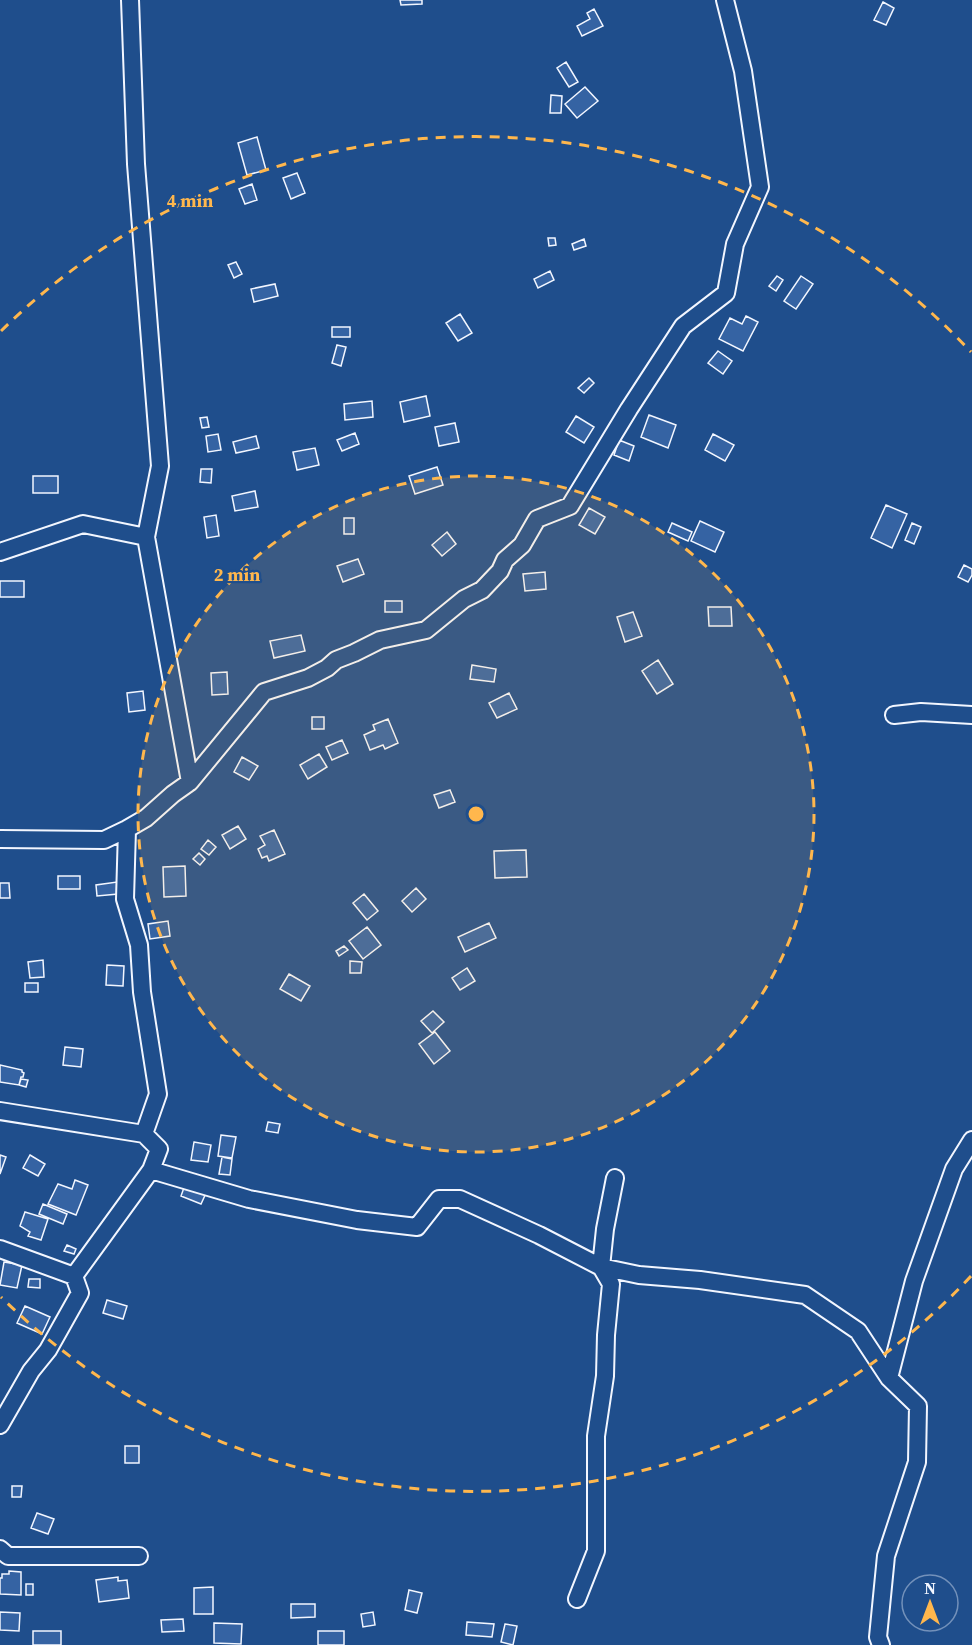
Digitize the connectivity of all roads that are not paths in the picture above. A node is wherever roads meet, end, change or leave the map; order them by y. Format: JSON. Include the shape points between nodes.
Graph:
{"nodes":[{"id":1,"x":130,"y":0,"type":"edge"},
{"id":2,"x":725,"y":0,"type":"edge"},
{"id":3,"x":146,"y":537,"type":"junction"},
{"id":4,"x":0,"y":552,"type":"edge"},
{"id":5,"x":894,"y":714,"type":"dead end"},
{"id":6,"x":972,"y":714,"type":"edge"},
{"id":7,"x":190,"y":782,"type":"junction"},
{"id":8,"x":127,"y":829,"type":"junction"},
{"id":9,"x":0,"y":838,"type":"edge"},
{"id":10,"x":0,"y":1111,"type":"edge"},
{"id":11,"x":144,"y":1134,"type":"junction"},
{"id":12,"x":972,"y":1140,"type":"edge"},
{"id":13,"x":151,"y":1170,"type":"junction"},
{"id":14,"x":615,"y":1178,"type":"dead end"},
{"id":15,"x":0,"y":1249,"type":"edge"},
{"id":16,"x":601,"y":1267,"type":"junction"},
{"id":17,"x":74,"y":1276,"type":"junction"},
{"id":18,"x":889,"y":1378,"type":"junction"},
{"id":19,"x":0,"y":1425,"type":"edge"},
{"id":20,"x":0,"y":1550,"type":"edge"},
{"id":21,"x":140,"y":1556,"type":"dead end"},
{"id":22,"x":577,"y":1599,"type":"dead end"},
{"id":23,"x":881,"y":1645,"type":"edge"}],
"edges":[{"from":1,"to":3,"type":"street","via":[[136,164],[160,466]]},
{"from":2,"to":7,"type":"street","via":[[743,70],[760,187],[735,244],[726,293],[684,326],[570,506],[537,519],[522,545],[482,590],[464,599],[426,630],[380,640],[308,678],[264,692]]},
{"from":3,"to":4,"type":"street","via":[[83,524]]},
{"from":3,"to":7,"type":"street"},
{"from":5,"to":6,"type":"street"},
{"from":7,"to":8,"type":"street"},
{"from":8,"to":9,"type":"street","via":[[104,840]]},
{"from":8,"to":11,"type":"street","via":[[125,899],[140,945],[142,992],[158,1095]]},
{"from":10,"to":11,"type":"street"},
{"from":11,"to":13,"type":"street","via":[[159,1149]]},
{"from":12,"to":18,"type":"street","via":[[954,1169],[914,1281]]},
{"from":13,"to":16,"type":"street","via":[[249,1200],[396,1226],[417,1227],[439,1200],[460,1199]]},
{"from":13,"to":17,"type":"street"},
{"from":14,"to":16,"type":"street"},
{"from":15,"to":17,"type":"street"},
{"from":16,"to":18,"type":"street","via":[[805,1295],[858,1331]]},
{"from":16,"to":22,"type":"street","via":[[611,1284],[605,1376],[596,1436],[596,1551]]},
{"from":17,"to":19,"type":"street","via":[[80,1293]]},
{"from":18,"to":23,"type":"street","via":[[918,1406],[916,1462],[886,1556],[878,1636]]},
{"from":20,"to":21,"type":"street","via":[[8,1556]]}]}
